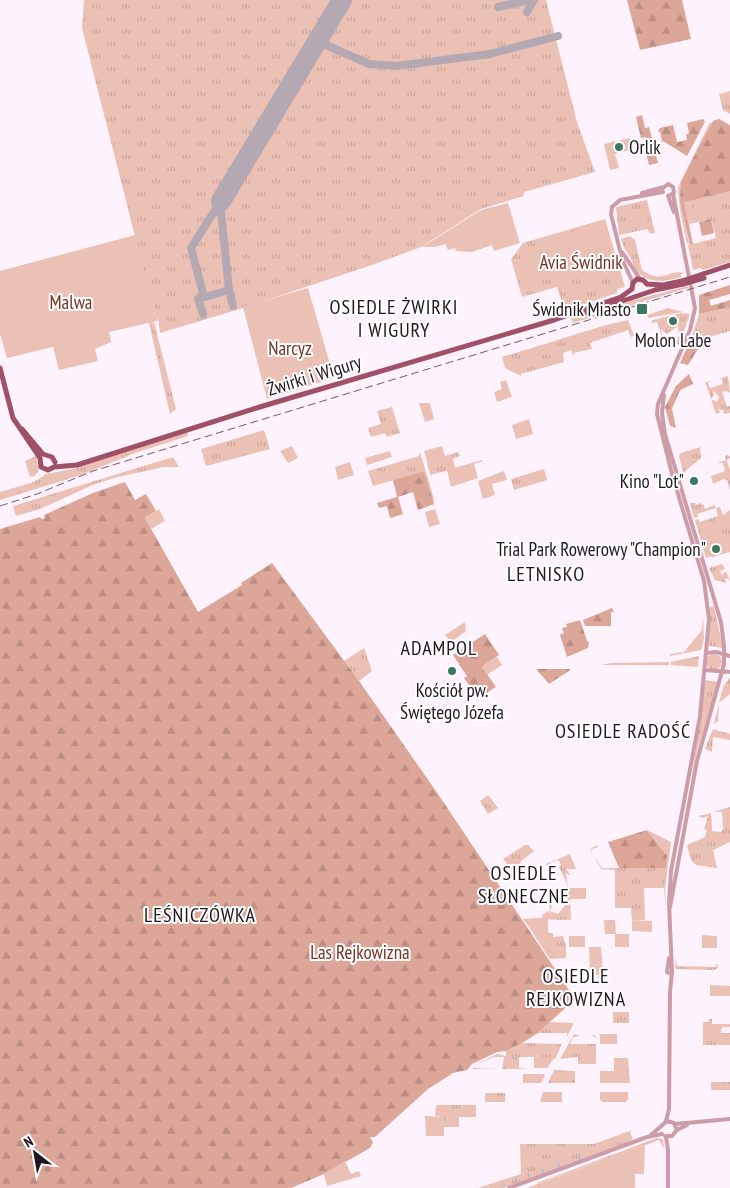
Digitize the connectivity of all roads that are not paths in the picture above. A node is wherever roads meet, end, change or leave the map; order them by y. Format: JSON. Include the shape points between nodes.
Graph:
{"nodes":[{"id":1,"x":664,"y":187,"type":"junction"},
{"id":2,"x":663,"y":192,"type":"junction"},
{"id":3,"x":670,"y":195,"type":"junction"},
{"id":4,"x":632,"y":197,"type":"junction"},
{"id":5,"x":620,"y":248,"type":"junction"},
{"id":6,"x":730,"y":266,"type":"edge"},
{"id":7,"x":640,"y":279,"type":"junction"},
{"id":8,"x":682,"y":282,"type":"junction"},
{"id":9,"x":633,"y":283,"type":"junction"},
{"id":10,"x":647,"y":284,"type":"junction"},
{"id":11,"x":632,"y":290,"type":"junction"},
{"id":12,"x":644,"y":294,"type":"junction"},
{"id":13,"x":638,"y":295,"type":"junction"},
{"id":14,"x":554,"y":320,"type":"junction"},
{"id":15,"x":0,"y":368,"type":"edge"},
{"id":16,"x":664,"y":393,"type":"junction"},
{"id":17,"x":9,"y":402,"type":"junction"},
{"id":18,"x":47,"y":456,"type":"junction"},
{"id":19,"x":41,"y":460,"type":"junction"},
{"id":20,"x":54,"y":465,"type":"junction"},
{"id":21,"x":672,"y":474,"type":"junction"},
{"id":22,"x":677,"y":476,"type":"junction"},
{"id":23,"x":706,"y":653,"type":"junction"},
{"id":24,"x":724,"y":654,"type":"junction"},
{"id":25,"x":730,"y":656,"type":"edge"},
{"id":26,"x":704,"y":670,"type":"junction"},
{"id":27,"x":722,"y":672,"type":"junction"},
{"id":28,"x":730,"y":672,"type":"edge"},
{"id":29,"x":670,"y":907,"type":"junction"},
{"id":30,"x":668,"y":1109,"type":"junction"},
{"id":31,"x":730,"y":1119,"type":"edge"},
{"id":32,"x":666,"y":1121,"type":"junction"},
{"id":33,"x":673,"y":1123,"type":"junction"},
{"id":34,"x":690,"y":1124,"type":"junction"},
{"id":35,"x":660,"y":1128,"type":"junction"},
{"id":36,"x":676,"y":1130,"type":"junction"},
{"id":37,"x":664,"y":1136,"type":"junction"},
{"id":38,"x":647,"y":1137,"type":"junction"},
{"id":39,"x":671,"y":1137,"type":"junction"},
{"id":40,"x":668,"y":1149,"type":"junction"},
{"id":41,"x":509,"y":1188,"type":"edge"},
{"id":42,"x":668,"y":1188,"type":"edge"}],
"edges":[{"from":1,"to":2,"type":"street"},
{"from":1,"to":3,"type":"street","via":[[668,184],[673,186]]},
{"from":1,"to":4,"type":"street"},
{"from":2,"to":3,"type":"street"},
{"from":2,"to":4,"type":"street"},
{"from":3,"to":16,"type":"street","via":[[695,308]]},
{"from":4,"to":5,"type":"street","via":[[617,201],[612,206],[611,215]]},
{"from":5,"to":7,"type":"street"},
{"from":5,"to":9,"type":"street"},
{"from":6,"to":8,"type":"main road","bridge":true},
{"from":7,"to":9,"type":"main road"},
{"from":7,"to":10,"type":"main road"},
{"from":8,"to":10,"type":"main road"},
{"from":8,"to":12,"type":"main road"},
{"from":9,"to":11,"type":"main road"},
{"from":10,"to":12,"type":"main road"},
{"from":11,"to":13,"type":"main road"},
{"from":11,"to":14,"type":"main road","via":[[621,297]]},
{"from":12,"to":13,"type":"main road"},
{"from":13,"to":14,"type":"main road","via":[[583,314]]},
{"from":14,"to":20,"type":"main road","name":"Żwirki i Wigury","via":[[83,463]]},
{"from":15,"to":17,"type":"main road"},
{"from":16,"to":21,"type":"street","via":[[656,414]]},
{"from":16,"to":22,"type":"street","via":[[662,419]]},
{"from":17,"to":18,"type":"main road","via":[[20,426]]},
{"from":17,"to":19,"type":"main road","via":[[16,424]]},
{"from":18,"to":19,"type":"main road"},
{"from":18,"to":20,"type":"main road","via":[[52,457]]},
{"from":19,"to":20,"type":"main road","via":[[44,470],[50,470]]},
{"from":21,"to":22,"type":"street"},
{"from":21,"to":23,"type":"street","via":[[706,592],[709,624]]},
{"from":22,"to":24,"type":"street","via":[[721,624]]},
{"from":23,"to":24,"type":"street"},
{"from":23,"to":26,"type":"street"},
{"from":24,"to":25,"type":"street"},
{"from":24,"to":27,"type":"street"},
{"from":26,"to":27,"type":"street"},
{"from":26,"to":29,"type":"street","via":[[700,716],[672,867]]},
{"from":27,"to":28,"type":"street"},
{"from":27,"to":29,"type":"street","via":[[697,761]]},
{"from":29,"to":30,"type":"street"},
{"from":30,"to":32,"type":"street"},
{"from":30,"to":33,"type":"street"},
{"from":31,"to":34,"type":"street"},
{"from":32,"to":33,"type":"street"},
{"from":32,"to":35,"type":"street"},
{"from":33,"to":34,"type":"street"},
{"from":33,"to":36,"type":"street"},
{"from":34,"to":36,"type":"street"},
{"from":35,"to":37,"type":"street"},
{"from":35,"to":38,"type":"street"},
{"from":36,"to":39,"type":"street"},
{"from":37,"to":38,"type":"street"},
{"from":37,"to":39,"type":"street"},
{"from":37,"to":40,"type":"street"},
{"from":38,"to":41,"type":"street"},
{"from":39,"to":40,"type":"street"},
{"from":40,"to":42,"type":"street"}]}
